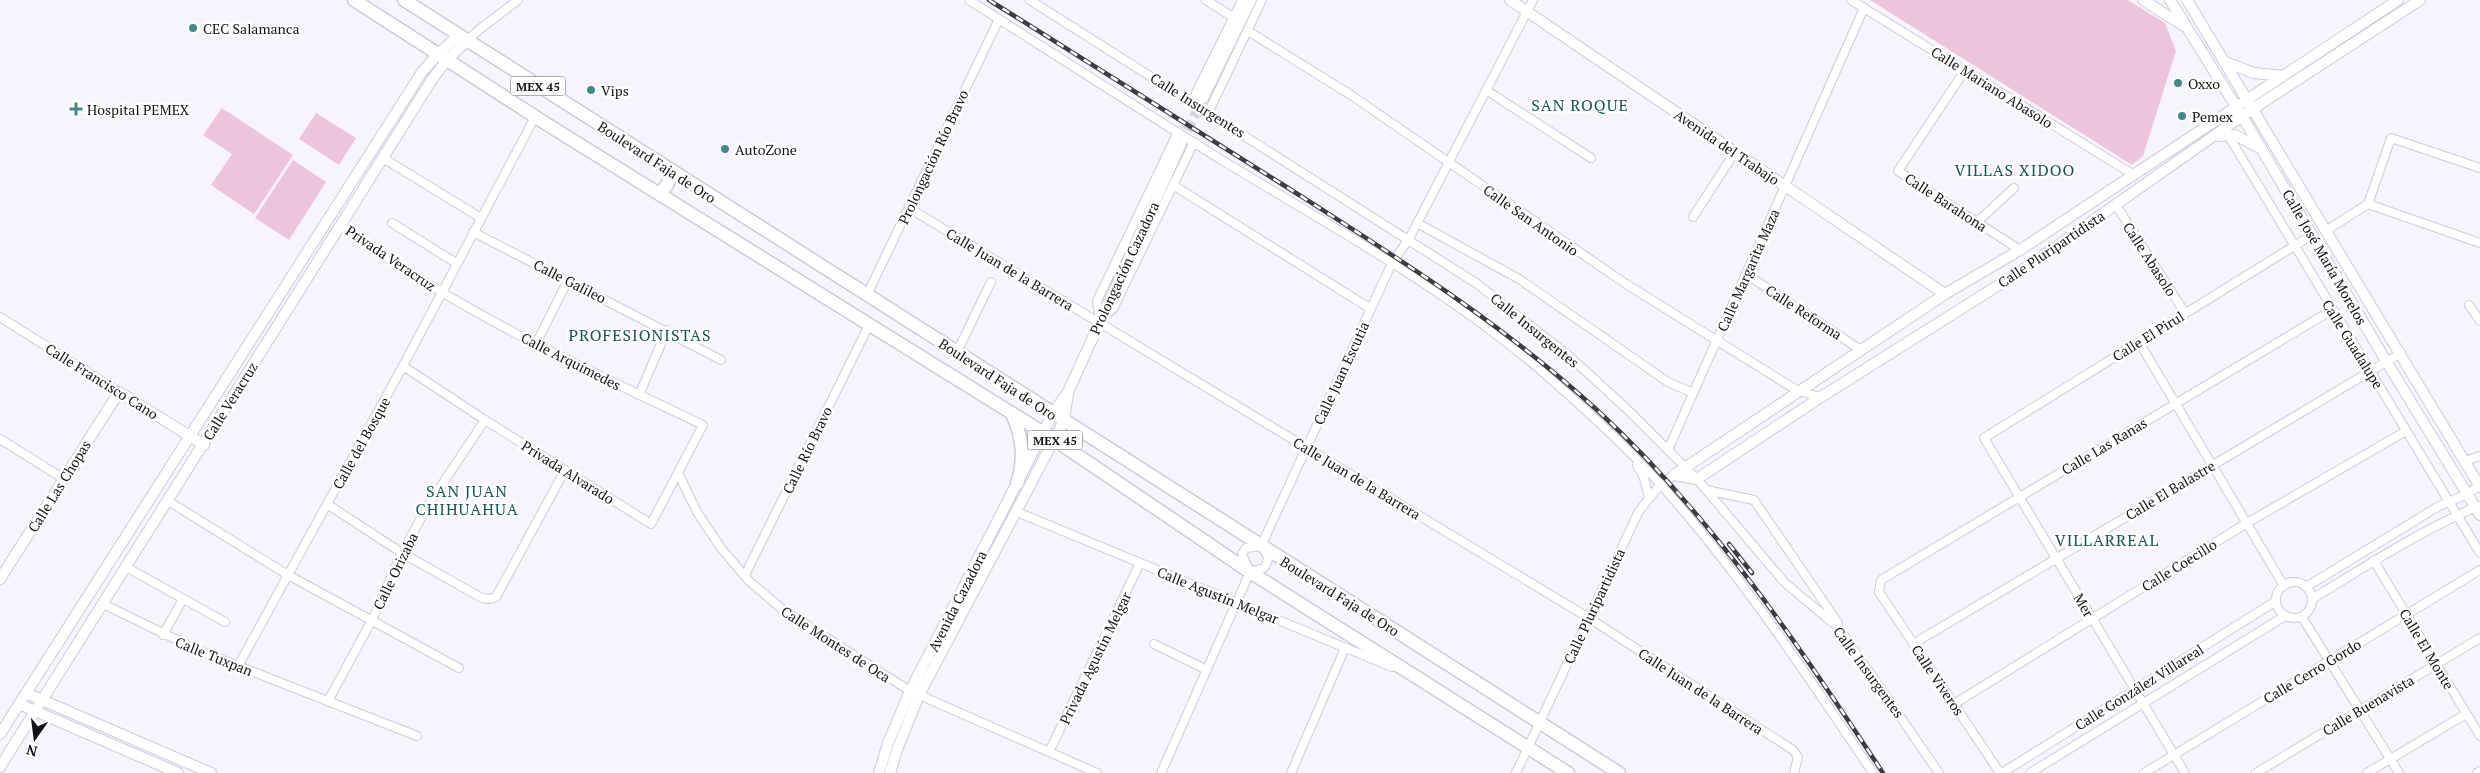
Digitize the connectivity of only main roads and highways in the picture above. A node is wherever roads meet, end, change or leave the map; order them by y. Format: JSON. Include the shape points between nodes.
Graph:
{"nodes":[{"id":1,"x":354,"y":0,"type":"edge"},
{"id":2,"x":404,"y":0,"type":"edge"},
{"id":3,"x":673,"y":172,"type":"junction"},
{"id":4,"x":659,"y":194,"type":"junction"},
{"id":5,"x":1012,"y":414,"type":"junction"},
{"id":6,"x":1017,"y":484,"type":"road end"},
{"id":7,"x":1568,"y":773,"type":"edge"},
{"id":8,"x":1619,"y":773,"type":"edge"}],
"edges":[{"from":1,"to":4,"type":"main road","name":"Boulevard Faja de Oro","number":"MEX 45"},
{"from":2,"to":3,"type":"main road","name":"Boulevard Faja de Oro","number":"MEX 45"},
{"from":3,"to":4,"type":"main road"},
{"from":3,"to":8,"type":"main road","name":"Boulevard Faja de Oro","number":"MEX 45"},
{"from":4,"to":5,"type":"main road","name":"Boulevard Faja de Oro","number":"MEX 45"},
{"from":5,"to":6,"type":"main road","via":[[1022,448]]},
{"from":5,"to":7,"type":"main road","name":"Boulevard Faja de Oro","number":"MEX 45","via":[[1250,572]]}]}
